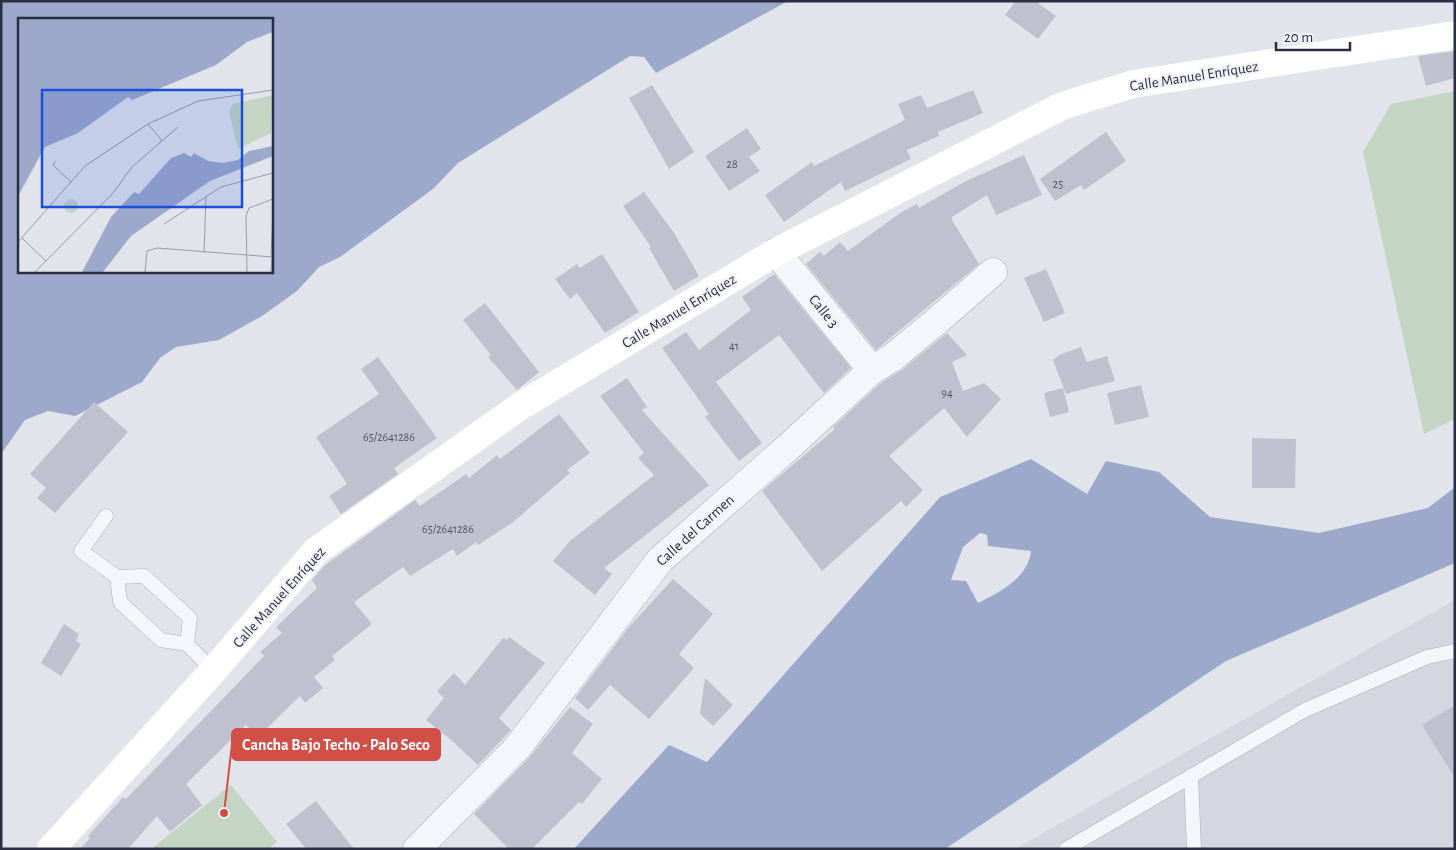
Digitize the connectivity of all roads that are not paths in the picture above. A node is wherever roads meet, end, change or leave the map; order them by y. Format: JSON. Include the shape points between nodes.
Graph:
{"nodes":[{"id":1,"x":1455,"y":35,"type":"edge"},
{"id":2,"x":776,"y":252,"type":"junction"},
{"id":3,"x":993,"y":272,"type":"dead end"},
{"id":4,"x":872,"y":370,"type":"junction"},
{"id":5,"x":106,"y":516,"type":"dead end"},
{"id":6,"x":117,"y":577,"type":"junction"},
{"id":7,"x":188,"y":644,"type":"junction"},
{"id":8,"x":1455,"y":651,"type":"edge"},
{"id":9,"x":213,"y":671,"type":"junction"},
{"id":10,"x":1191,"y":776,"type":"junction"},
{"id":11,"x":51,"y":849,"type":"edge"},
{"id":12,"x":417,"y":849,"type":"edge"},
{"id":13,"x":1066,"y":849,"type":"edge"},
{"id":14,"x":1194,"y":849,"type":"edge"}],
"edges":[{"from":1,"to":2,"type":"street","name":"Calle Manuel Enríquez","via":[[1133,84],[1062,106]]},
{"from":2,"to":4,"type":"street","name":"Calle 3"},
{"from":2,"to":9,"type":"street","name":"Calle Manuel Enríquez","via":[[519,406],[316,551]]},
{"from":3,"to":4,"type":"street","name":"Calle del Carmen","via":[[892,358]]},
{"from":4,"to":12,"type":"street","name":"Calle del Carmen","via":[[660,560],[517,748]]},
{"from":5,"to":6,"type":"lane","via":[[81,551]]},
{"from":6,"to":7,"type":"lane","via":[[120,602],[161,640]]},
{"from":6,"to":7,"type":"lane","via":[[144,576],[190,618]]},
{"from":7,"to":9,"type":"lane"},
{"from":8,"to":10,"type":"lane","via":[[1427,657],[1305,710]]},
{"from":9,"to":11,"type":"street","name":"Calle Manuel Enríquez"},
{"from":10,"to":13,"type":"lane"},
{"from":10,"to":14,"type":"lane"}]}
